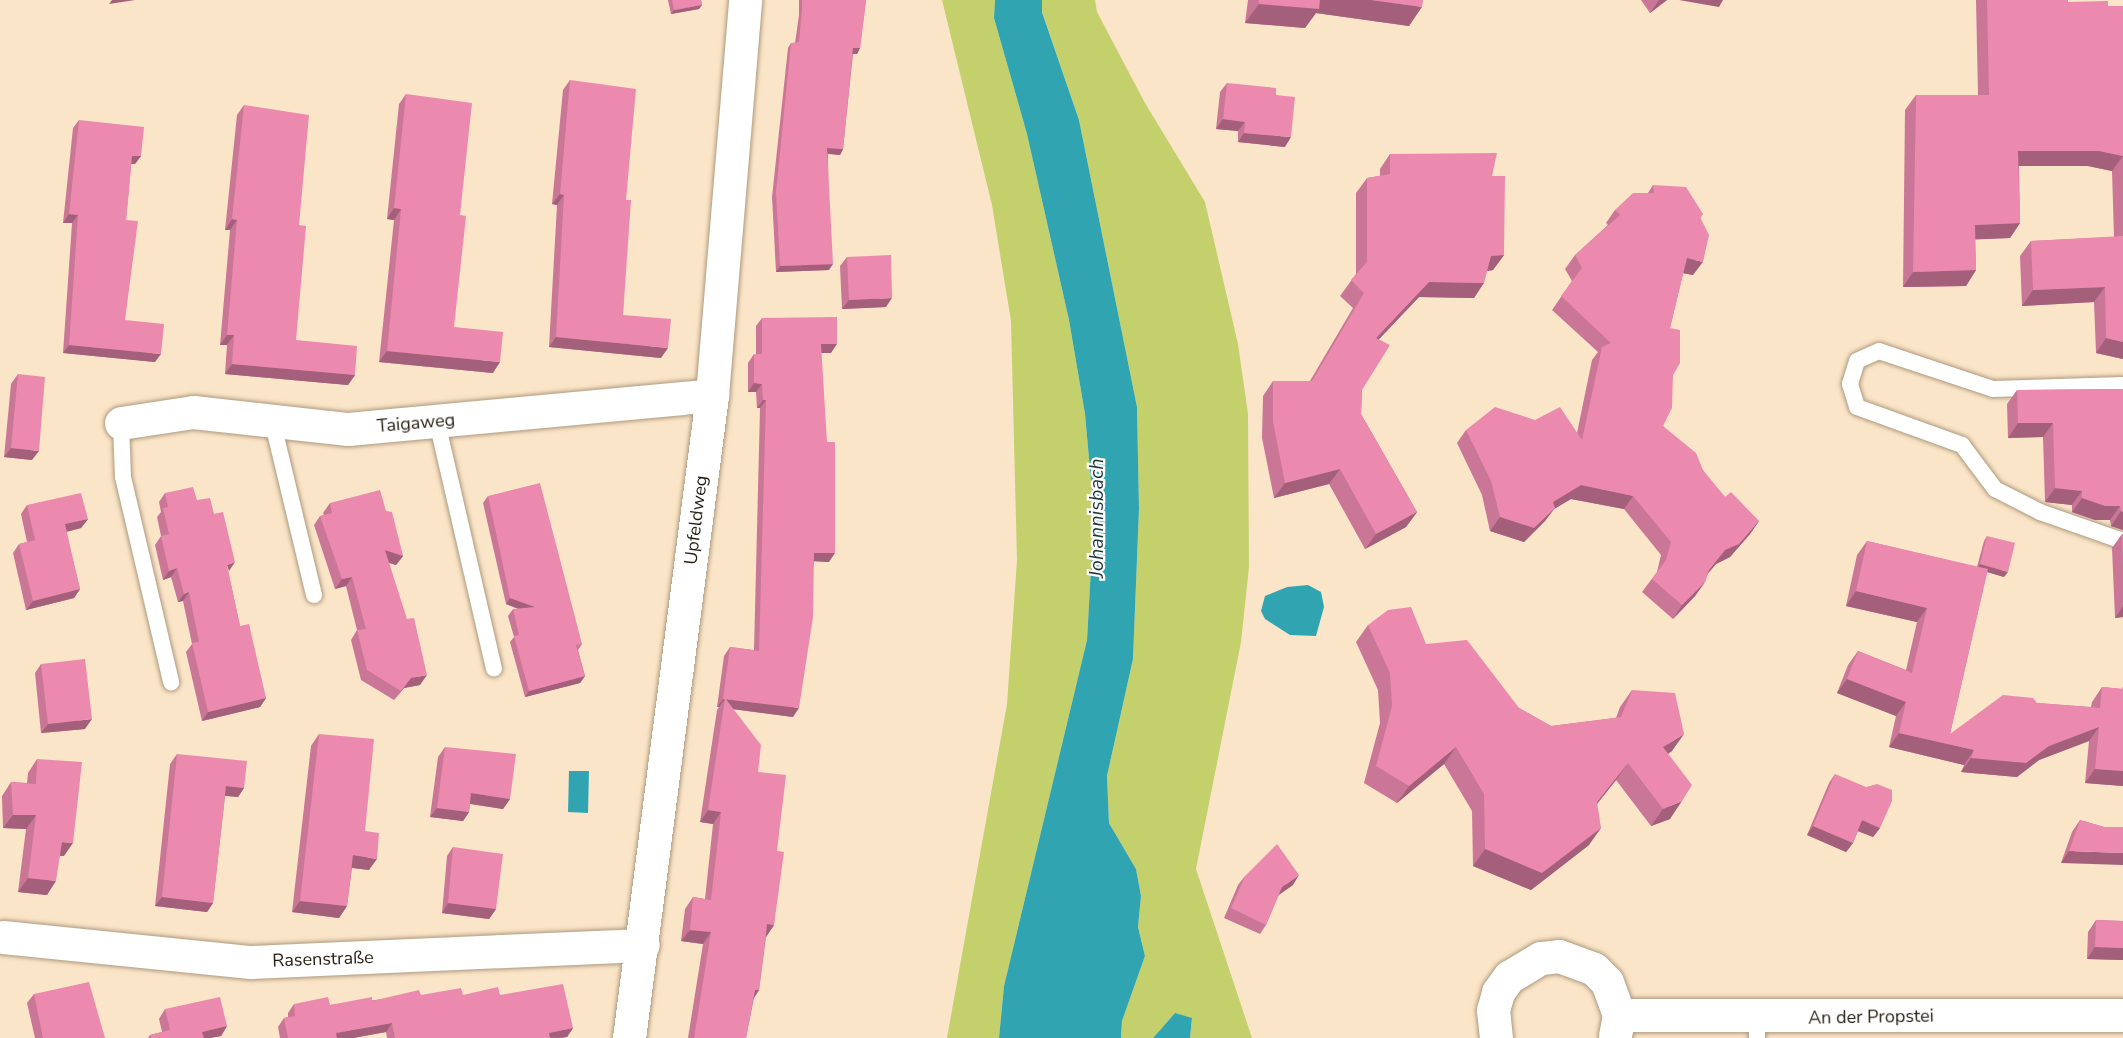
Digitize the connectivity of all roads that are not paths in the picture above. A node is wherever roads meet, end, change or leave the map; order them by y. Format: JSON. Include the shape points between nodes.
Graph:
{"nodes":[{"id":1,"x":745,"y":0,"type":"edge"},
{"id":2,"x":2123,"y":385,"type":"edge"},
{"id":3,"x":712,"y":395,"type":"junction"},
{"id":4,"x":272,"y":420,"type":"junction"},
{"id":5,"x":437,"y":422,"type":"junction"},
{"id":6,"x":122,"y":423,"type":"joint"},
{"id":7,"x":2123,"y":541,"type":"edge"},
{"id":8,"x":314,"y":596,"type":"dead end"},
{"id":9,"x":494,"y":668,"type":"dead end"},
{"id":10,"x":171,"y":682,"type":"dead end"},
{"id":11,"x":3,"y":937,"type":"dead end"},
{"id":12,"x":643,"y":945,"type":"junction"},
{"id":13,"x":2123,"y":1015,"type":"edge"},
{"id":14,"x":1617,"y":1027,"type":"edge"},
{"id":15,"x":1757,"y":1028,"type":"edge"},
{"id":16,"x":629,"y":1038,"type":"edge"},
{"id":17,"x":1496,"y":1038,"type":"edge"}],
"edges":[{"from":1,"to":3,"type":"street","name":"Upfeldweg"},
{"from":2,"to":7,"type":"lane","via":[[1993,389],[1879,351],[1857,361],[1850,384],[1857,407],[1962,445],[1995,489],[2040,512]]},
{"from":3,"to":5,"type":"street","name":"Taigaweg"},
{"from":3,"to":12,"type":"street","name":"Upfeldweg"},
{"from":4,"to":5,"type":"street","name":"Taigaweg","via":[[348,429]]},
{"from":4,"to":6,"type":"street","name":"Taigaweg","via":[[193,412]]},
{"from":4,"to":8,"type":"lane"},
{"from":5,"to":9,"type":"lane"},
{"from":6,"to":10,"type":"lane","via":[[123,477]]},
{"from":11,"to":12,"type":"street","name":"Rasenstraße","via":[[251,962]]},
{"from":12,"to":16,"type":"street","name":"Upfeldweg"},
{"from":13,"to":15,"type":"street","name":"An der Propstei"},
{"from":14,"to":15,"type":"street","name":"An der Propstei"},
{"from":14,"to":17,"type":"street","name":"An der Propstei","via":[[1607,982],[1594,969],[1568,958],[1541,957],[1516,971],[1498,992],[1493,1010]]}]}
